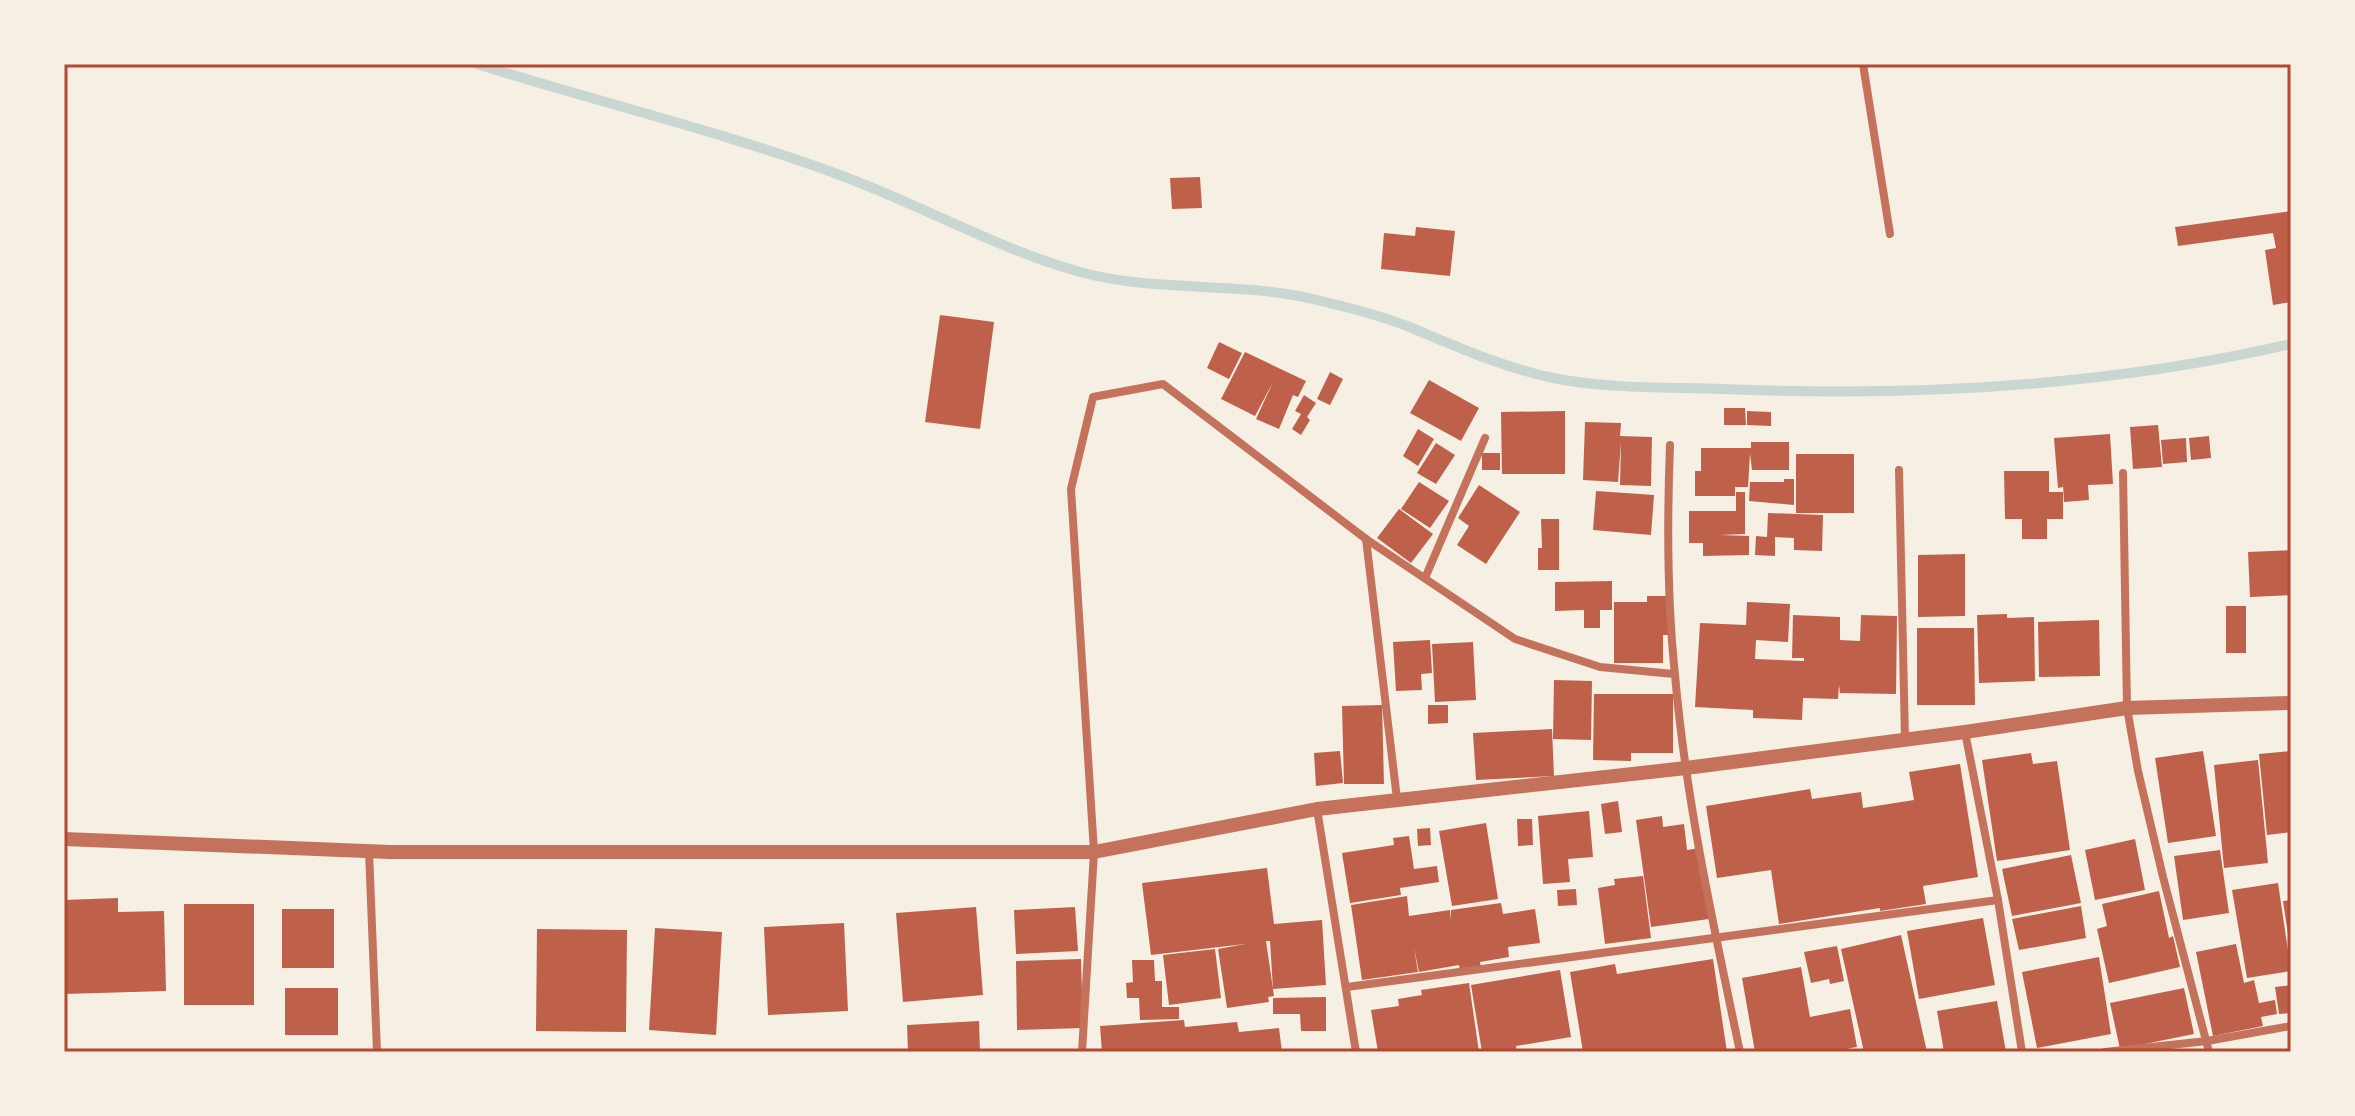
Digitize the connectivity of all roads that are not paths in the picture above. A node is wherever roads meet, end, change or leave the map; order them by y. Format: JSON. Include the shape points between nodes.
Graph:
{"nodes":[{"id":1,"x":1863,"y":64,"type":"edge"},
{"id":2,"x":1890,"y":234,"type":"dead end"},
{"id":3,"x":1485,"y":438,"type":"dead end"},
{"id":4,"x":1670,"y":445,"type":"dead end"},
{"id":5,"x":1899,"y":470,"type":"dead end"},
{"id":6,"x":2123,"y":473,"type":"dead end"},
{"id":7,"x":1366,"y":539,"type":"junction"},
{"id":8,"x":1425,"y":578,"type":"junction"},
{"id":9,"x":1674,"y":674,"type":"junction"},
{"id":10,"x":2291,"y":703,"type":"edge"},
{"id":11,"x":2127,"y":708,"type":"junction"},
{"id":12,"x":1965,"y":732,"type":"junction"},
{"id":13,"x":1905,"y":739,"type":"junction"},
{"id":14,"x":1686,"y":768,"type":"junction"},
{"id":15,"x":1397,"y":799,"type":"junction"},
{"id":16,"x":1317,"y":809,"type":"junction"},
{"id":17,"x":64,"y":839,"type":"edge"},
{"id":18,"x":369,"y":851,"type":"junction"},
{"id":19,"x":1094,"y":852,"type":"junction"},
{"id":20,"x":1998,"y":900,"type":"junction"},
{"id":21,"x":1716,"y":936,"type":"junction"},
{"id":22,"x":1347,"y":987,"type":"junction"},
{"id":23,"x":2291,"y":1026,"type":"edge"},
{"id":24,"x":2207,"y":1041,"type":"junction"},
{"id":25,"x":377,"y":1052,"type":"edge"},
{"id":26,"x":1082,"y":1052,"type":"edge"},
{"id":27,"x":1356,"y":1052,"type":"edge"},
{"id":28,"x":1740,"y":1052,"type":"edge"},
{"id":29,"x":2022,"y":1052,"type":"edge"},
{"id":30,"x":2105,"y":1052,"type":"edge"},
{"id":31,"x":2209,"y":1052,"type":"edge"}],
"edges":[{"from":1,"to":2,"type":"street"},
{"from":3,"to":8,"type":"street"},
{"from":4,"to":9,"type":"street","via":[[1667,524]]},
{"from":5,"to":13,"type":"street"},
{"from":6,"to":11,"type":"street"},
{"from":7,"to":8,"type":"street"},
{"from":7,"to":15,"type":"street"},
{"from":7,"to":19,"type":"street","via":[[1163,384],[1093,397],[1071,489]]},
{"from":8,"to":9,"type":"street","via":[[1515,639],[1600,667]]},
{"from":9,"to":14,"type":"street"},
{"from":10,"to":11,"type":"street"},
{"from":11,"to":12,"type":"street"},
{"from":11,"to":24,"type":"street","via":[[2163,877]]},
{"from":12,"to":13,"type":"street"},
{"from":12,"to":20,"type":"street"},
{"from":13,"to":14,"type":"street"},
{"from":14,"to":15,"type":"street"},
{"from":14,"to":21,"type":"street"},
{"from":15,"to":16,"type":"street"},
{"from":16,"to":19,"type":"street"},
{"from":16,"to":22,"type":"street"},
{"from":17,"to":18,"type":"street"},
{"from":18,"to":19,"type":"street"},
{"from":18,"to":25,"type":"street"},
{"from":19,"to":26,"type":"street"},
{"from":20,"to":21,"type":"street"},
{"from":20,"to":29,"type":"street"},
{"from":21,"to":22,"type":"street"},
{"from":21,"to":28,"type":"street"},
{"from":22,"to":27,"type":"street"},
{"from":23,"to":24,"type":"street"},
{"from":24,"to":30,"type":"street"},
{"from":24,"to":31,"type":"street"}]}
